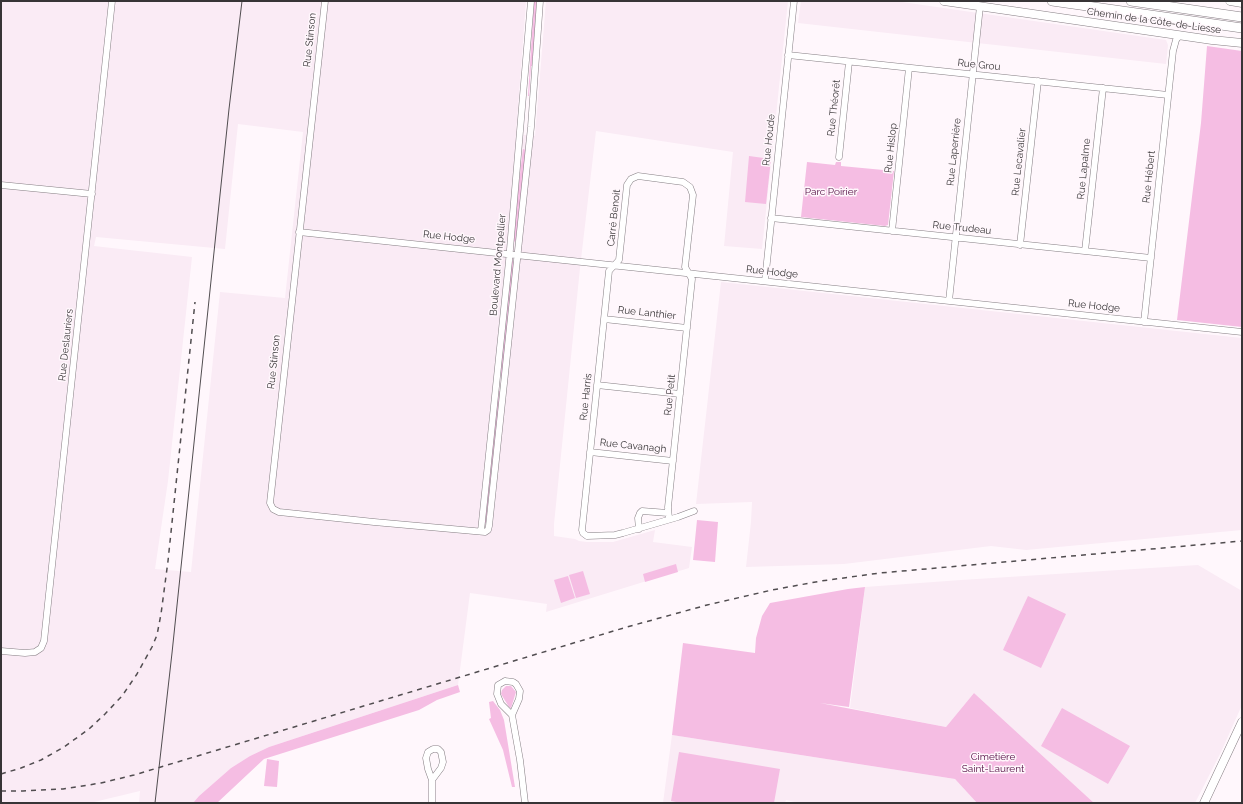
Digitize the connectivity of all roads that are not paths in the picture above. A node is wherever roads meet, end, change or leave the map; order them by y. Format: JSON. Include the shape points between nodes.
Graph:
{"nodes":[{"id":1,"x":112,"y":1,"type":"edge"},
{"id":2,"x":324,"y":1,"type":"edge"},
{"id":3,"x":531,"y":1,"type":"edge"},
{"id":4,"x":540,"y":1,"type":"edge"},
{"id":5,"x":794,"y":1,"type":"edge"},
{"id":6,"x":944,"y":1,"type":"edge"},
{"id":7,"x":1052,"y":1,"type":"edge"},
{"id":8,"x":1131,"y":1,"type":"edge"},
{"id":9,"x":1230,"y":1,"type":"edge"},
{"id":10,"x":1242,"y":3,"type":"edge"},
{"id":11,"x":980,"y":6,"type":"junction"},
{"id":12,"x":1242,"y":17,"type":"edge"},
{"id":13,"x":1242,"y":28,"type":"edge"},
{"id":14,"x":1180,"y":35,"type":"junction"},
{"id":15,"x":1242,"y":43,"type":"edge"},
{"id":16,"x":788,"y":55,"type":"junction"},
{"id":17,"x":849,"y":62,"type":"junction"},
{"id":18,"x":909,"y":68,"type":"junction"},
{"id":19,"x":973,"y":74,"type":"junction"},
{"id":20,"x":1038,"y":81,"type":"junction"},
{"id":21,"x":1103,"y":88,"type":"junction"},
{"id":22,"x":1168,"y":95,"type":"junction"},
{"id":23,"x":839,"y":157,"type":"dead end"},
{"id":24,"x":1,"y":184,"type":"edge"},
{"id":25,"x":92,"y":194,"type":"junction"},
{"id":26,"x":771,"y":218,"type":"junction"},
{"id":27,"x":892,"y":231,"type":"junction"},
{"id":28,"x":299,"y":232,"type":"junction"},
{"id":29,"x":955,"y":238,"type":"junction"},
{"id":30,"x":1020,"y":244,"type":"junction"},
{"id":31,"x":1086,"y":251,"type":"junction"},
{"id":32,"x":509,"y":254,"type":"junction"},
{"id":33,"x":517,"y":255,"type":"junction"},
{"id":34,"x":1151,"y":258,"type":"junction"},
{"id":35,"x":614,"y":265,"type":"junction"},
{"id":36,"x":689,"y":273,"type":"junction"},
{"id":37,"x":764,"y":281,"type":"junction"},
{"id":38,"x":949,"y":301,"type":"junction"},
{"id":39,"x":604,"y":319,"type":"junction"},
{"id":40,"x":1144,"y":322,"type":"junction"},
{"id":41,"x":687,"y":328,"type":"junction"},
{"id":42,"x":1242,"y":332,"type":"edge"},
{"id":43,"x":597,"y":385,"type":"junction"},
{"id":44,"x":680,"y":394,"type":"junction"},
{"id":45,"x":590,"y":452,"type":"junction"},
{"id":46,"x":673,"y":461,"type":"junction"},
{"id":47,"x":694,"y":512,"type":"dead end"},
{"id":48,"x":668,"y":516,"type":"junction"},
{"id":49,"x":639,"y":529,"type":"junction"},
{"id":50,"x":488,"y":530,"type":"joint"},
{"id":51,"x":481,"y":531,"type":"junction"},
{"id":52,"x":1,"y":651,"type":"edge"},
{"id":53,"x":512,"y":715,"type":"junction"},
{"id":54,"x":1242,"y":722,"type":"edge"},
{"id":55,"x":432,"y":780,"type":"junction"},
{"id":56,"x":432,"y":803,"type":"edge"},
{"id":57,"x":525,"y":803,"type":"edge"},
{"id":58,"x":1204,"y":803,"type":"edge"}],
"edges":[{"from":1,"to":25,"type":"street","name":"Rue Deslauriers"},
{"from":2,"to":28,"type":"street","name":"Rue Stinson"},
{"from":3,"to":32,"type":"street","name":"Boulevard Montpellier"},
{"from":4,"to":33,"type":"street","name":"Boulevard Montpellier"},
{"from":5,"to":16,"type":"street","name":"Rue Houde"},
{"from":6,"to":11,"type":"main road","name":"Chemin de la Côte-de-Liesse"},
{"from":7,"to":13,"type":"highway"},
{"from":8,"to":12,"type":"highway"},
{"from":9,"to":10,"type":"main road"},
{"from":11,"to":14,"type":"main road","name":"Chemin de la Côte-de-Liesse"},
{"from":11,"to":19,"type":"street","name":"Rue Laperrière"},
{"from":14,"to":15,"type":"main road","name":"Chemin de la Côte-de-Liesse"},
{"from":14,"to":22,"type":"street","name":"Rue Hébert","via":[[1173,48]]},
{"from":16,"to":17,"type":"street","name":"Rue Grou"},
{"from":16,"to":26,"type":"street","name":"Rue Houde"},
{"from":17,"to":18,"type":"street","name":"Rue Grou"},
{"from":17,"to":23,"type":"street","name":"Rue Théorêt"},
{"from":18,"to":19,"type":"street","name":"Rue Grou"},
{"from":18,"to":27,"type":"street","name":"Rue Hislop"},
{"from":19,"to":20,"type":"street","name":"Rue Grou"},
{"from":19,"to":29,"type":"street","name":"Rue Laperrière"},
{"from":20,"to":21,"type":"street","name":"Rue Grou"},
{"from":20,"to":30,"type":"street","name":"Rue Lecavalier"},
{"from":21,"to":22,"type":"street","name":"Rue Grou"},
{"from":21,"to":31,"type":"street","name":"Rue Lapalme"},
{"from":22,"to":34,"type":"street","name":"Rue Hébert"},
{"from":24,"to":25,"type":"street"},
{"from":25,"to":52,"type":"street","name":"Rue Deslauriers","via":[[44,641],[41,648],[35,652]]},
{"from":26,"to":27,"type":"street","name":"Rue Trudeau"},
{"from":26,"to":37,"type":"street","name":"Rue Houde"},
{"from":27,"to":29,"type":"street","name":"Rue Trudeau"},
{"from":28,"to":32,"type":"street","name":"Rue Hodge"},
{"from":28,"to":51,"type":"street","name":"Rue Stinson","via":[[271,506],[279,512]]},
{"from":29,"to":30,"type":"street","name":"Rue Trudeau"},
{"from":29,"to":38,"type":"street","name":"Rue Laperrière"},
{"from":30,"to":31,"type":"street","name":"Rue Trudeau"},
{"from":31,"to":34,"type":"street","name":"Rue Trudeau"},
{"from":32,"to":33,"type":"street","name":"Rue Hodge"},
{"from":32,"to":51,"type":"street","name":"Boulevard Montpellier"},
{"from":33,"to":35,"type":"street","name":"Rue Hodge"},
{"from":33,"to":50,"type":"street","name":"Boulevard Montpellier"},
{"from":34,"to":40,"type":"street","name":"Rue Hébert"},
{"from":35,"to":36,"type":"street","name":"Rue Hodge"},
{"from":35,"to":36,"type":"street","name":"Carré Benoit","via":[[619,260],[627,185],[633,178],[642,176],[683,182],[691,189],[693,198],[686,267]]},
{"from":35,"to":39,"type":"street","name":"Rue Harris","via":[[609,271]]},
{"from":36,"to":37,"type":"street","name":"Rue Hodge"},
{"from":36,"to":41,"type":"street","name":"Rue Petit","via":[[692,279]]},
{"from":37,"to":38,"type":"street","name":"Rue Hodge"},
{"from":38,"to":40,"type":"street","name":"Rue Hodge"},
{"from":39,"to":41,"type":"street","name":"Rue Lanthier"},
{"from":39,"to":43,"type":"street","name":"Rue Harris"},
{"from":40,"to":42,"type":"street","name":"Rue Hodge"},
{"from":41,"to":44,"type":"street","name":"Rue Petit"},
{"from":43,"to":44,"type":"street"},
{"from":43,"to":45,"type":"street","name":"Rue Harris"},
{"from":44,"to":46,"type":"street","name":"Rue Petit"},
{"from":45,"to":46,"type":"street","name":"Rue Cavanagh"},
{"from":45,"to":49,"type":"street","name":"Rue Harris","via":[[583,533],[588,536],[608,536]]},
{"from":46,"to":48,"type":"street","name":"Rue Petit"},
{"from":47,"to":48,"type":"street"},
{"from":48,"to":49,"type":"street"},
{"from":48,"to":49,"type":"street","via":[[642,511],[639,514]]},
{"from":50,"to":51,"type":"street","name":"Rue Stinson"},
{"from":53,"to":53,"type":"street","via":[[520,691],[516,684],[505,681],[498,685],[497,694],[501,704]]},
{"from":53,"to":57,"type":"street"},
{"from":54,"to":58,"type":"main road"},
{"from":55,"to":55,"type":"street","via":[[443,762],[438,749],[428,752],[426,758]]},
{"from":55,"to":56,"type":"street"}]}
